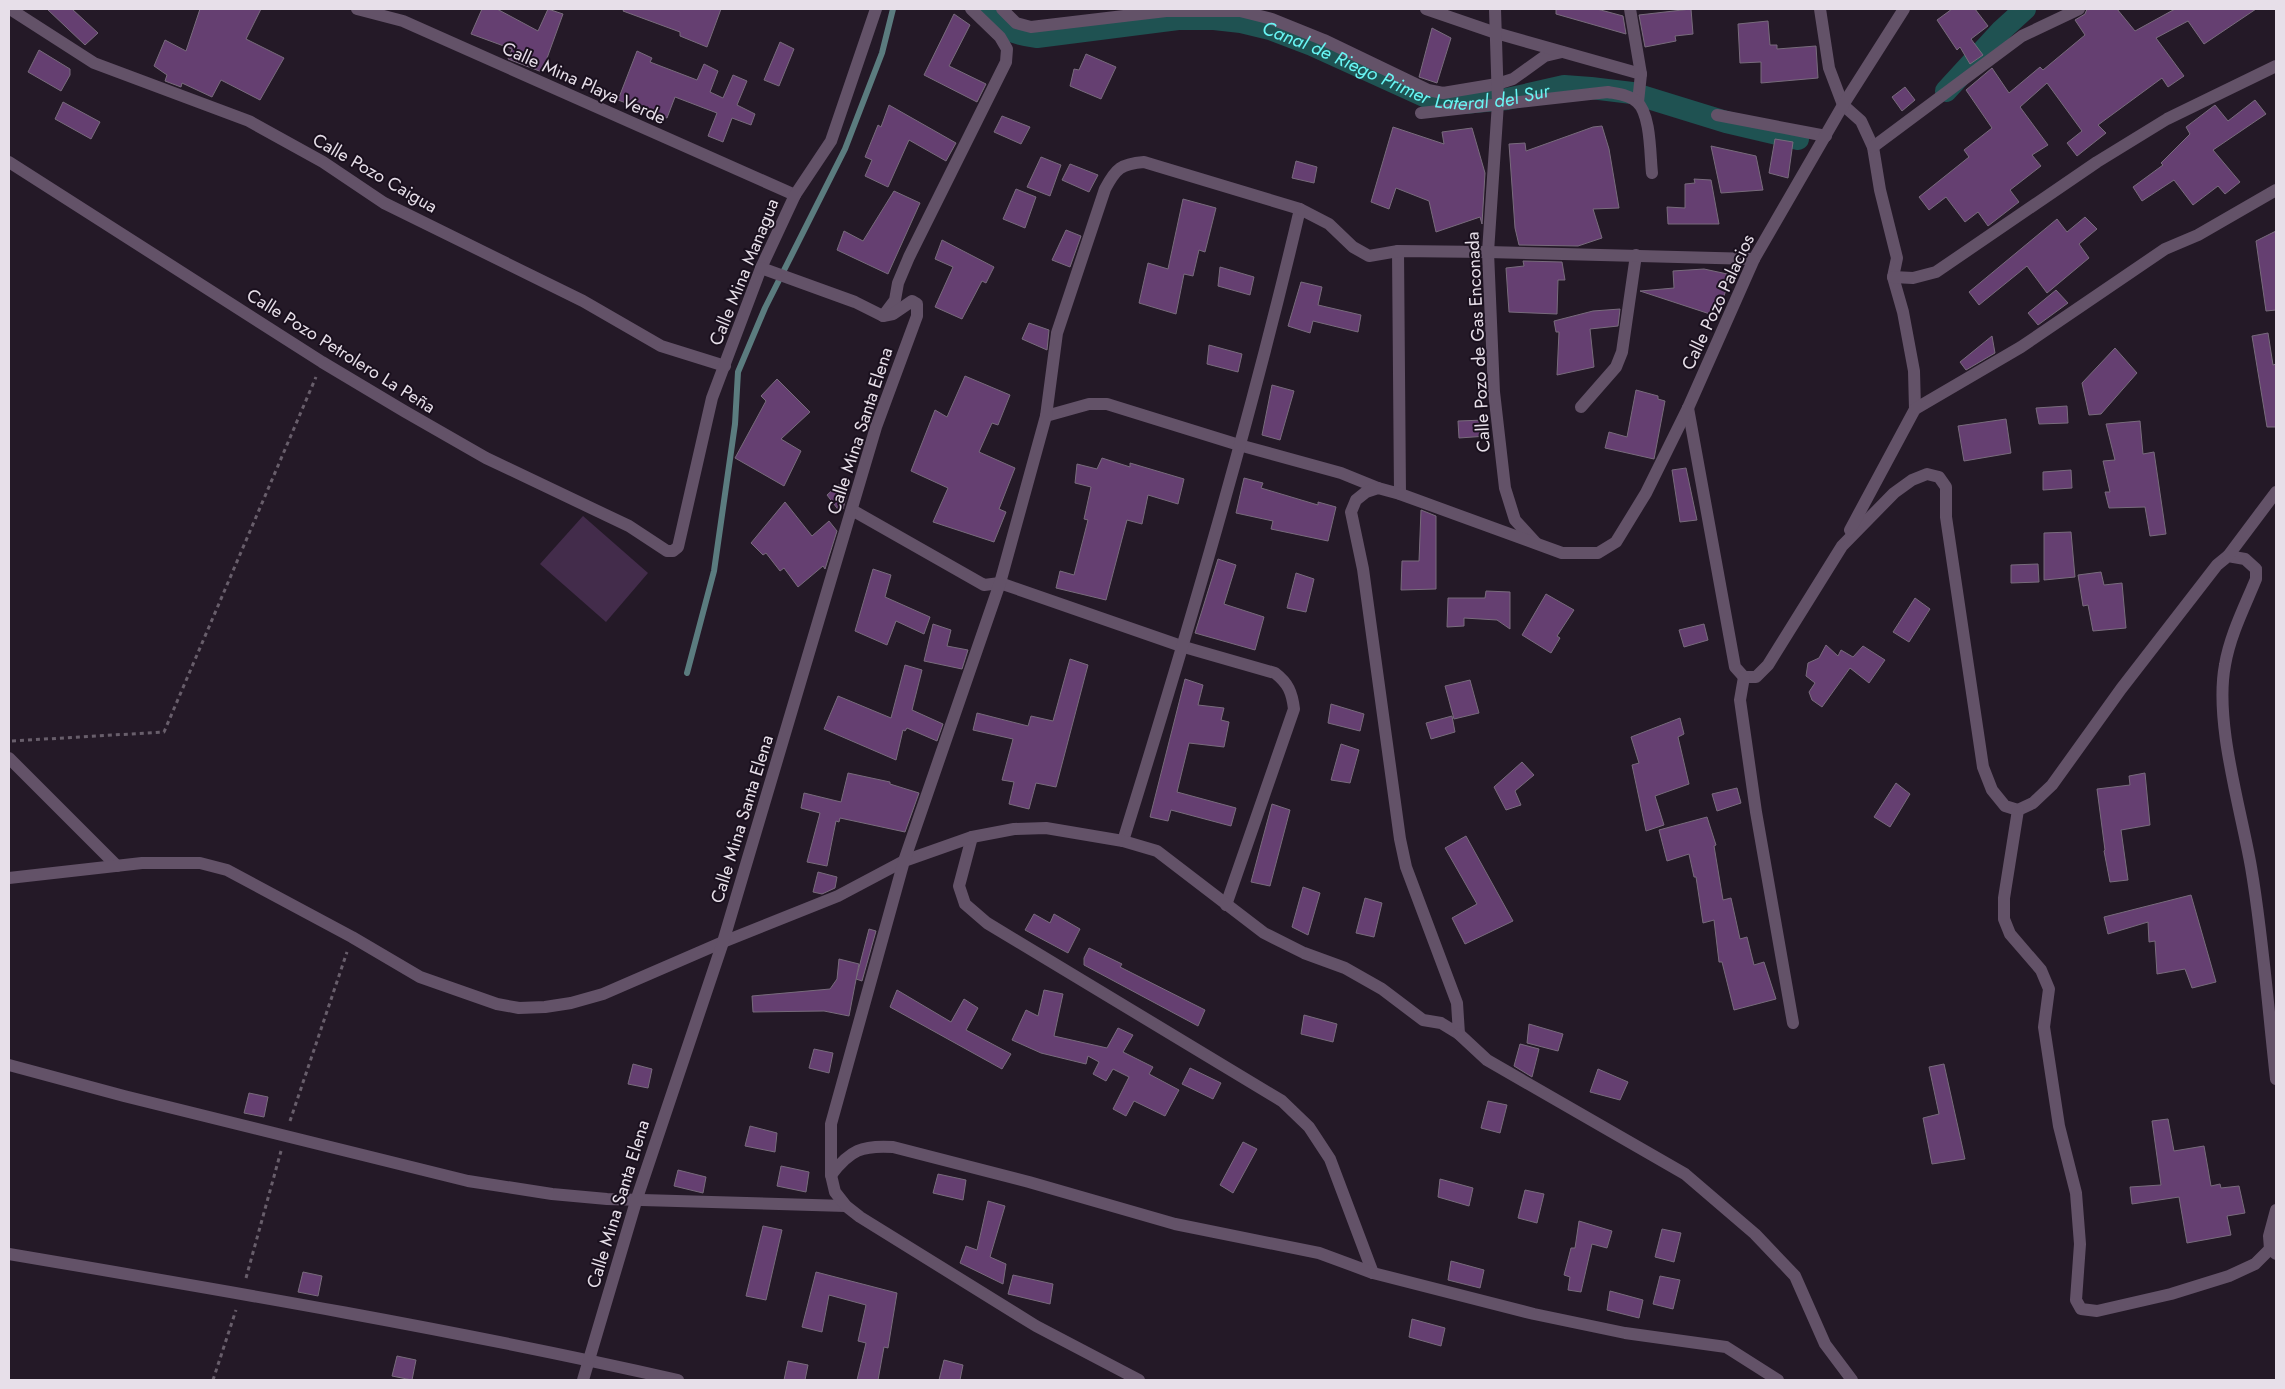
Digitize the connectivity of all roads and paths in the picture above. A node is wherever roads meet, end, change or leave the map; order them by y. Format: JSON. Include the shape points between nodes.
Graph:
{"nodes":[{"id":1,"x":10,"y":9,"type":"edge"},
{"id":2,"x":357,"y":9,"type":"edge"},
{"id":3,"x":876,"y":9,"type":"edge"},
{"id":4,"x":972,"y":9,"type":"edge"},
{"id":5,"x":1002,"y":9,"type":"edge"},
{"id":6,"x":1426,"y":9,"type":"edge"},
{"id":7,"x":1495,"y":9,"type":"edge"},
{"id":8,"x":1630,"y":9,"type":"edge"},
{"id":9,"x":1820,"y":9,"type":"edge"},
{"id":10,"x":1904,"y":9,"type":"edge"},
{"id":11,"x":2079,"y":9,"type":"edge"},
{"id":12,"x":1166,"y":10,"type":"edge"},
{"id":13,"x":1496,"y":33,"type":"junction"},
{"id":14,"x":1562,"y":52,"type":"junction"},
{"id":15,"x":2276,"y":66,"type":"edge"},
{"id":16,"x":1641,"y":74,"type":"junction"},
{"id":17,"x":1497,"y":84,"type":"junction"},
{"id":18,"x":1638,"y":102,"type":"junction"},
{"id":19,"x":1498,"y":104,"type":"junction"},
{"id":20,"x":1843,"y":105,"type":"junction"},
{"id":21,"x":1421,"y":113,"type":"dead end"},
{"id":22,"x":1717,"y":115,"type":"dead end"},
{"id":23,"x":1826,"y":136,"type":"junction"},
{"id":24,"x":1874,"y":147,"type":"junction"},
{"id":25,"x":9,"y":162,"type":"edge"},
{"id":26,"x":1652,"y":174,"type":"dead end"},
{"id":27,"x":2276,"y":190,"type":"edge"},
{"id":28,"x":795,"y":195,"type":"junction"},
{"id":29,"x":1300,"y":209,"type":"junction"},
{"id":30,"x":1398,"y":251,"type":"junction"},
{"id":31,"x":1488,"y":252,"type":"junction"},
{"id":32,"x":1636,"y":255,"type":"junction"},
{"id":33,"x":1754,"y":259,"type":"junction"},
{"id":34,"x":761,"y":268,"type":"junction"},
{"id":35,"x":1893,"y":277,"type":"junction"},
{"id":36,"x":883,"y":316,"type":"junction"},
{"id":37,"x":322,"y":362,"type":"junction"},
{"id":38,"x":725,"y":366,"type":"junction"},
{"id":39,"x":1581,"y":406,"type":"dead end"},
{"id":40,"x":1688,"y":408,"type":"junction"},
{"id":41,"x":1915,"y":409,"type":"junction"},
{"id":42,"x":1046,"y":416,"type":"junction"},
{"id":43,"x":1239,"y":445,"type":"junction"},
{"id":44,"x":1378,"y":488,"type":"junction"},
{"id":45,"x":2276,"y":492,"type":"edge"},
{"id":46,"x":1400,"y":494,"type":"junction"},
{"id":47,"x":852,"y":510,"type":"junction"},
{"id":48,"x":1537,"y":544,"type":"junction"},
{"id":49,"x":1842,"y":546,"type":"junction"},
{"id":50,"x":667,"y":551,"type":"joint"},
{"id":51,"x":2228,"y":556,"type":"junction"},
{"id":52,"x":1000,"y":583,"type":"junction"},
{"id":53,"x":1184,"y":647,"type":"junction"},
{"id":54,"x":1744,"y":677,"type":"junction"},
{"id":55,"x":9,"y":741,"type":"edge"},
{"id":56,"x":9,"y":758,"type":"edge"},
{"id":57,"x":2018,"y":810,"type":"junction"},
{"id":58,"x":972,"y":837,"type":"junction"},
{"id":59,"x":1123,"y":841,"type":"junction"},
{"id":60,"x":904,"y":861,"type":"junction"},
{"id":61,"x":117,"y":866,"type":"junction"},
{"id":62,"x":9,"y":878,"type":"edge"},
{"id":63,"x":1226,"y":905,"type":"junction"},
{"id":64,"x":352,"y":937,"type":"junction"},
{"id":65,"x":723,"y":942,"type":"junction"},
{"id":66,"x":2276,"y":992,"type":"edge"},
{"id":67,"x":2268,"y":1010,"type":"junction"},
{"id":68,"x":1792,"y":1023,"type":"dead end"},
{"id":69,"x":1459,"y":1034,"type":"junction"},
{"id":70,"x":9,"y":1065,"type":"edge"},
{"id":71,"x":2276,"y":1079,"type":"edge"},
{"id":72,"x":285,"y":1136,"type":"junction"},
{"id":73,"x":831,"y":1175,"type":"junction"},
{"id":74,"x":636,"y":1198,"type":"junction"},
{"id":75,"x":846,"y":1206,"type":"junction"},
{"id":76,"x":2276,"y":1210,"type":"edge"},
{"id":77,"x":2273,"y":1251,"type":"edge"},
{"id":78,"x":9,"y":1254,"type":"edge"},
{"id":79,"x":1373,"y":1273,"type":"junction"},
{"id":80,"x":242,"y":1293,"type":"junction"},
{"id":81,"x":589,"y":1360,"type":"junction"},
{"id":82,"x":213,"y":1380,"type":"edge"},
{"id":83,"x":584,"y":1380,"type":"edge"},
{"id":84,"x":678,"y":1380,"type":"edge"},
{"id":85,"x":1140,"y":1380,"type":"edge"},
{"id":86,"x":1778,"y":1380,"type":"edge"},
{"id":87,"x":1852,"y":1380,"type":"edge"}],
"edges":[{"from":1,"to":38,"type":"street","name":"Calle Pozo Caigua","via":[[94,63],[249,122],[322,162],[384,203],[583,301],[662,346]]},
{"from":2,"to":28,"type":"street","name":"Calle Mina Playa Verde","via":[[403,22]]},
{"from":3,"to":28,"type":"street","name":"Calle Mina Managua","via":[[831,140]]},
{"from":4,"to":36,"type":"street","via":[[1000,37],[1007,50],[1006,62],[909,256],[898,282],[895,300]]},
{"from":5,"to":12,"type":"street","via":[[1016,23],[1031,27]]},
{"from":6,"to":13,"type":"street"},
{"from":7,"to":13,"type":"street","name":"Calle Pozo de Gas Enconada"},
{"from":8,"to":16,"type":"street"},
{"from":9,"to":20,"type":"street","via":[[1829,68]]},
{"from":10,"to":20,"type":"street","name":"Calle Pozo Palacios"},
{"from":11,"to":24,"type":"street","via":[[2022,36]]},
{"from":12,"to":17,"type":"street","via":[[1240,11],[1272,19],[1428,90],[1443,93]]},
{"from":13,"to":14,"type":"street"},
{"from":13,"to":17,"type":"street","name":"Calle Pozo de Gas Enconada"},
{"from":14,"to":16,"type":"street"},
{"from":14,"to":17,"type":"street","via":[[1545,56],[1513,78]]},
{"from":15,"to":35,"type":"street","via":[[2167,119],[2097,162],[1936,272],[1913,278]]},
{"from":16,"to":18,"type":"street"},
{"from":17,"to":19,"type":"street","name":"Calle Pozo de Gas Enconada"},
{"from":18,"to":19,"type":"street","via":[[1608,92]]},
{"from":18,"to":26,"type":"street","via":[[1646,116]]},
{"from":19,"to":21,"type":"street"},
{"from":19,"to":31,"type":"street","name":"Calle Pozo de Gas Enconada"},
{"from":20,"to":23,"type":"street","name":"Calle Pozo Palacios"},
{"from":20,"to":24,"type":"street","via":[[1861,121]]},
{"from":22,"to":23,"type":"street"},
{"from":23,"to":33,"type":"street","name":"Calle Pozo Palacios"},
{"from":24,"to":35,"type":"street","via":[[1880,190],[1897,258]]},
{"from":25,"to":37,"type":"street","name":"Calle Pozo Petrolero La Peña"},
{"from":27,"to":41,"type":"street","via":[[2198,235],[2165,249],[2021,347]]},
{"from":28,"to":34,"type":"street","name":"Calle Mina Managua"},
{"from":29,"to":30,"type":"street","via":[[1329,224],[1369,256]]},
{"from":29,"to":42,"type":"street","via":[[1144,162],[1126,163],[1114,173],[1105,189],[1057,334]]},
{"from":29,"to":43,"type":"street","via":[[1270,337]]},
{"from":30,"to":31,"type":"street"},
{"from":30,"to":46,"type":"street"},
{"from":31,"to":32,"type":"street"},
{"from":31,"to":48,"type":"street","name":"Calle Pozo de Gas Enconada","via":[[1494,392],[1504,488],[1515,520]]},
{"from":32,"to":33,"type":"street"},
{"from":32,"to":39,"type":"street","via":[[1622,352],[1616,367]]},
{"from":33,"to":40,"type":"street","name":"Calle Pozo Palacios"},
{"from":34,"to":36,"type":"street","via":[[855,302]]},
{"from":34,"to":38,"type":"street","name":"Calle Mina Managua"},
{"from":35,"to":41,"type":"street","via":[[1914,371]]},
{"from":36,"to":47,"type":"street","name":"Calle Mina Santa Elena","via":[[912,301],[917,304],[914,327],[876,427]]},
{"from":37,"to":50,"type":"street","name":"Calle Pozo Petrolero La Peña","via":[[486,458],[629,526]]},
{"from":37,"to":55,"type":"path","via":[[164,732]]},
{"from":38,"to":50,"type":"street","name":"Calle Mina Managua","via":[[712,398],[678,547]]},
{"from":40,"to":48,"type":"street","name":"Calle Pozo Palacios","via":[[1646,493],[1616,542],[1598,553],[1582,554],[1562,553]]},
{"from":40,"to":54,"type":"street","via":[[1734,667]]},
{"from":41,"to":49,"type":"street"},
{"from":42,"to":43,"type":"street","name":"Calle Pozo Palacios","via":[[1089,404],[1107,404]]},
{"from":42,"to":52,"type":"street"},
{"from":43,"to":44,"type":"street","name":"Calle Pozo Palacios","via":[[1341,473]]},
{"from":43,"to":53,"type":"street"},
{"from":44,"to":46,"type":"street","name":"Calle Pozo Palacios"},
{"from":44,"to":69,"type":"street","via":[[1356,500],[1351,512],[1364,569],[1400,839],[1406,867],[1457,1003]]},
{"from":45,"to":51,"type":"street"},
{"from":46,"to":48,"type":"street","name":"Calle Pozo Palacios"},
{"from":47,"to":52,"type":"street","via":[[984,585]]},
{"from":47,"to":65,"type":"street","name":"Calle Mina Santa Elena"},
{"from":49,"to":54,"type":"street","via":[[1768,665],[1756,677]]},
{"from":49,"to":57,"type":"street","via":[[1894,493],[1912,480],[1927,474],[1940,477],[1946,487],[1946,517],[1982,768],[1992,790],[2005,806]]},
{"from":51,"to":57,"type":"street","via":[[2121,689],[2052,785],[2033,803]]},
{"from":51,"to":67,"type":"street","via":[[2245,558],[2256,569],[2256,579],[2224,665],[2223,695],[2235,788],[2261,932]]},
{"from":52,"to":53,"type":"street"},
{"from":52,"to":60,"type":"street"},
{"from":53,"to":59,"type":"street"},
{"from":53,"to":63,"type":"street","via":[[1274,673],[1285,681],[1292,694],[1294,709]]},
{"from":54,"to":68,"type":"street","via":[[1740,700]]},
{"from":56,"to":61,"type":"street"},
{"from":57,"to":77,"type":"street","via":[[2004,898],[2004,919],[2010,934],[2041,970],[2049,989],[2044,1027],[2059,1126],[2076,1193],[2080,1244],[2076,1300],[2082,1309],[2097,1311],[2171,1294],[2229,1276]]},
{"from":58,"to":59,"type":"street","via":[[1014,829],[1046,828]]},
{"from":58,"to":60,"type":"street"},
{"from":58,"to":79,"type":"street","via":[[959,886],[965,904],[987,923],[1282,1101],[1309,1128],[1330,1159]]},
{"from":59,"to":63,"type":"street","via":[[1157,852]]},
{"from":60,"to":65,"type":"street","via":[[838,896]]},
{"from":60,"to":73,"type":"street","via":[[831,1124]]},
{"from":61,"to":62,"type":"street"},
{"from":61,"to":64,"type":"street","via":[[200,863],[227,870]]},
{"from":63,"to":69,"type":"street","via":[[1264,933],[1345,968],[1382,989],[1423,1020],[1441,1023]]},
{"from":64,"to":65,"type":"street","via":[[420,977],[497,1004],[519,1008],[570,1003],[603,994]]},
{"from":64,"to":72,"type":"path"},
{"from":65,"to":74,"type":"street","name":"Calle Mina Santa Elena"},
{"from":66,"to":67,"type":"street"},
{"from":67,"to":71,"type":"street"},
{"from":69,"to":87,"type":"street","via":[[1487,1060],[1685,1174],[1755,1234],[1795,1276],[1825,1344]]},
{"from":70,"to":72,"type":"street"},
{"from":72,"to":74,"type":"street","via":[[468,1181],[552,1194]]},
{"from":72,"to":80,"type":"path"},
{"from":73,"to":75,"type":"street","via":[[835,1192]]},
{"from":73,"to":79,"type":"street","via":[[855,1151],[871,1146],[893,1147],[1174,1224],[1320,1253]]},
{"from":74,"to":75,"type":"street"},
{"from":74,"to":81,"type":"street","name":"Calle Mina Santa Elena"},
{"from":75,"to":85,"type":"street","via":[[1036,1326]]},
{"from":76,"to":77,"type":"street","via":[[2269,1236]]},
{"from":78,"to":80,"type":"street"},
{"from":79,"to":86,"type":"street","via":[[1534,1314],[1726,1348]]},
{"from":80,"to":81,"type":"street"},
{"from":80,"to":82,"type":"path"},
{"from":81,"to":83,"type":"street","name":"Calle Mina Santa Elena"},
{"from":81,"to":84,"type":"street"}]}
